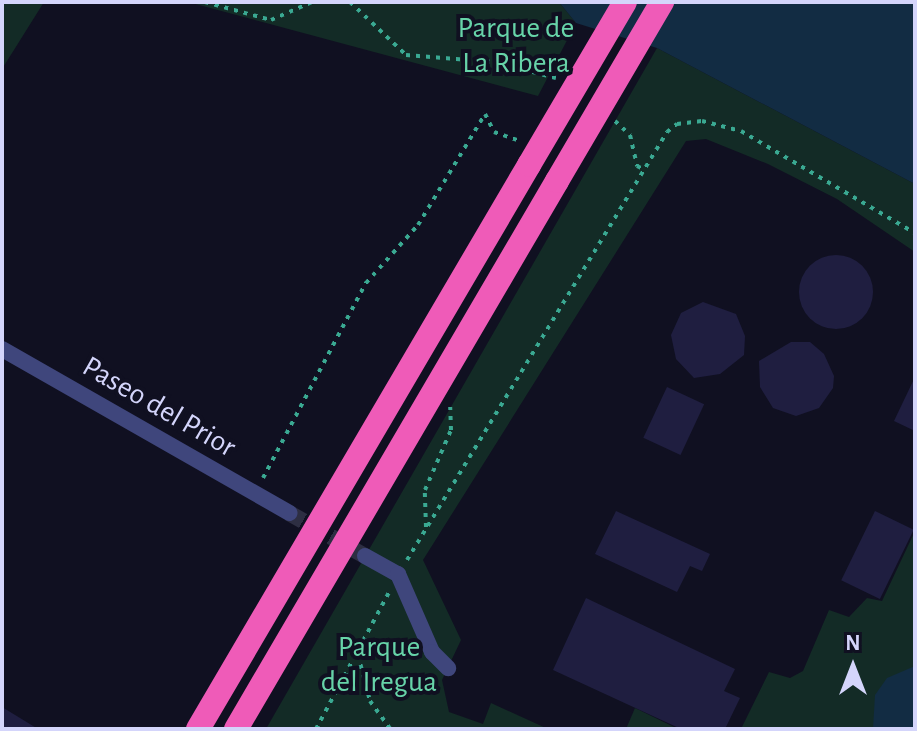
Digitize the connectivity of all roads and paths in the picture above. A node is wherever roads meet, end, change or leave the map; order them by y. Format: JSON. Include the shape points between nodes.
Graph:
{"nodes":[{"id":1,"x":205,"y":2,"type":"edge"},
{"id":2,"x":312,"y":2,"type":"edge"},
{"id":3,"x":350,"y":2,"type":"edge"},
{"id":4,"x":625,"y":2,"type":"edge"},
{"id":5,"x":662,"y":2,"type":"edge"},
{"id":6,"x":568,"y":87,"type":"dead end"},
{"id":7,"x":611,"y":118,"type":"dead end"},
{"id":8,"x":521,"y":141,"type":"dead end"},
{"id":9,"x":645,"y":170,"type":"junction"},
{"id":10,"x":915,"y":233,"type":"edge"},
{"id":11,"x":2,"y":349,"type":"edge"},
{"id":12,"x":455,"y":398,"type":"dead end"},
{"id":13,"x":259,"y":487,"type":"dead end"},
{"id":14,"x":289,"y":513,"type":"tunnel mouth"},
{"id":15,"x":426,"y":528,"type":"junction"},
{"id":16,"x":365,"y":556,"type":"tunnel mouth"},
{"id":17,"x":398,"y":574,"type":"junction"},
{"id":18,"x":357,"y":655,"type":"junction"},
{"id":19,"x":448,"y":668,"type":"dead end"},
{"id":20,"x":198,"y":729,"type":"edge"},
{"id":21,"x":236,"y":729,"type":"edge"},
{"id":22,"x":316,"y":729,"type":"edge"},
{"id":23,"x":390,"y":729,"type":"edge"}],
"edges":[{"from":1,"to":2,"type":"path","via":[[271,20]]},
{"from":3,"to":6,"type":"path","via":[[406,55],[548,72]]},
{"from":4,"to":20,"type":"highway","bridge":true},
{"from":5,"to":21,"type":"highway","bridge":true},
{"from":7,"to":9,"type":"path","via":[[630,135],[637,166]]},
{"from":8,"to":13,"type":"path","via":[[494,132],[485,114],[418,225],[366,283]]},
{"from":9,"to":10,"type":"path","via":[[677,124],[717,123],[801,163]]},
{"from":9,"to":15,"type":"path"},
{"from":11,"to":14,"type":"street","name":"Paseo del Prior"},
{"from":12,"to":15,"type":"path","via":[[451,430],[425,490]]},
{"from":15,"to":17,"type":"path"},
{"from":16,"to":17,"type":"street"},
{"from":17,"to":18,"type":"path"},
{"from":17,"to":19,"type":"street","via":[[432,652]]},
{"from":18,"to":22,"type":"path"},
{"from":18,"to":23,"type":"path","via":[[370,701]]}]}
